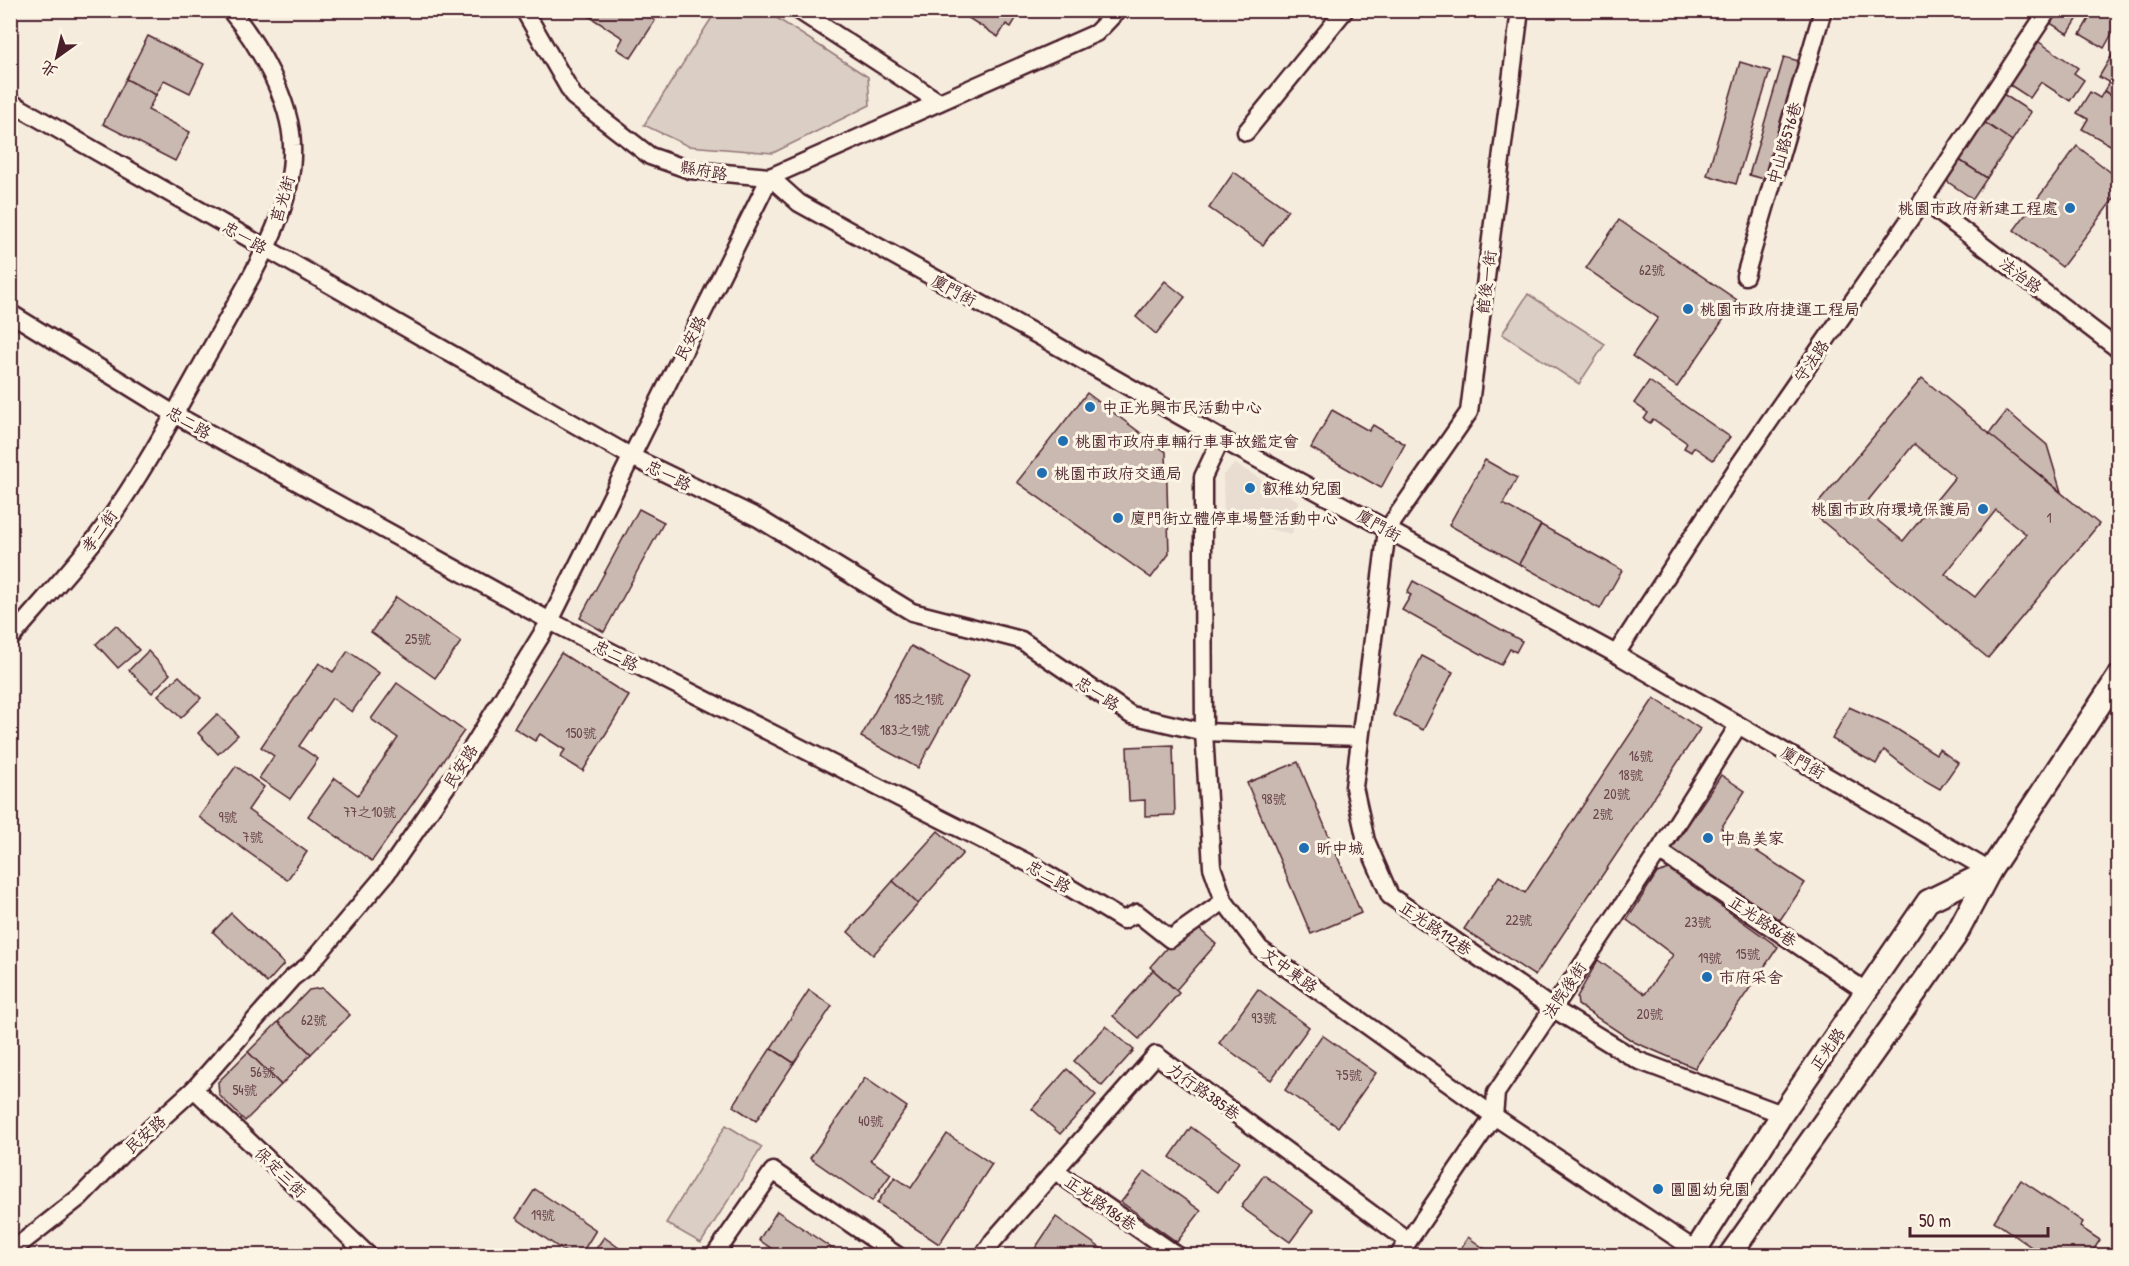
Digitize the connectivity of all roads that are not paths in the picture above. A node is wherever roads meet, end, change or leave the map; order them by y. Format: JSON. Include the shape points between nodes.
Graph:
{"nodes":[{"id":1,"x":230,"y":10,"type":"edge"},
{"id":2,"x":524,"y":10,"type":"edge"},
{"id":3,"x":798,"y":10,"type":"edge"},
{"id":4,"x":1118,"y":10,"type":"edge"},
{"id":5,"x":1345,"y":10,"type":"edge"},
{"id":6,"x":1520,"y":10,"type":"edge"},
{"id":7,"x":1823,"y":10,"type":"edge"},
{"id":8,"x":2048,"y":10,"type":"edge"},
{"id":9,"x":10,"y":102,"type":"edge"},
{"id":10,"x":939,"y":102,"type":"junction"},
{"id":11,"x":1246,"y":132,"type":"dead end"},
{"id":12,"x":770,"y":177,"type":"junction"},
{"id":13,"x":1923,"y":200,"type":"junction"},
{"id":14,"x":266,"y":249,"type":"junction"},
{"id":15,"x":1745,"y":276,"type":"dead end"},
{"id":16,"x":10,"y":313,"type":"edge"},
{"id":17,"x":2118,"y":350,"type":"edge"},
{"id":18,"x":174,"y":414,"type":"junction"},
{"id":19,"x":1221,"y":440,"type":"junction"},
{"id":20,"x":632,"y":457,"type":"junction"},
{"id":21,"x":1387,"y":530,"type":"junction"},
{"id":22,"x":550,"y":621,"type":"junction"},
{"id":23,"x":10,"y":639,"type":"edge"},
{"id":24,"x":1616,"y":654,"type":"junction"},
{"id":25,"x":2116,"y":686,"type":"edge"},
{"id":26,"x":1738,"y":726,"type":"junction"},
{"id":27,"x":1204,"y":732,"type":"junction"},
{"id":28,"x":1360,"y":736,"type":"junction"},
{"id":29,"x":1659,"y":851,"type":"junction"},
{"id":30,"x":1990,"y":871,"type":"junction"},
{"id":31,"x":1224,"y":901,"type":"junction"},
{"id":32,"x":1866,"y":992,"type":"junction"},
{"id":33,"x":1552,"y":1008,"type":"junction"},
{"id":34,"x":194,"y":1089,"type":"junction"},
{"id":35,"x":1782,"y":1114,"type":"junction"},
{"id":36,"x":1494,"y":1116,"type":"junction"},
{"id":37,"x":1055,"y":1171,"type":"junction"},
{"id":38,"x":1407,"y":1240,"type":"junction"},
{"id":39,"x":10,"y":1252,"type":"edge"},
{"id":40,"x":1695,"y":1254,"type":"edge"},
{"id":41,"x":1730,"y":1255,"type":"edge"},
{"id":42,"x":369,"y":1256,"type":"edge"},
{"id":43,"x":714,"y":1256,"type":"edge"},
{"id":44,"x":898,"y":1256,"type":"edge"},
{"id":45,"x":983,"y":1256,"type":"edge"},
{"id":46,"x":1178,"y":1256,"type":"edge"},
{"id":47,"x":1398,"y":1256,"type":"edge"}],
"edges":[{"from":1,"to":14,"type":"street","name":"莒光街","via":[[270,70],[292,143],[288,186]]},
{"from":2,"to":12,"type":"street","name":"縣府路","via":[[574,97],[650,156],[690,170]]},
{"from":3,"to":10,"type":"street"},
{"from":4,"to":10,"type":"street","name":"縣府路","via":[[1096,33]]},
{"from":5,"to":11,"type":"street"},
{"from":6,"to":21,"type":"street","name":"館後一街","via":[[1469,412]]},
{"from":7,"to":15,"type":"street","name":"中山路576巷"},
{"from":8,"to":13,"type":"street","name":"守法路"},
{"from":9,"to":14,"type":"street","name":"忠一路"},
{"from":10,"to":12,"type":"street","name":"縣府路"},
{"from":12,"to":19,"type":"street","name":"廈門街","via":[[799,203]]},
{"from":12,"to":20,"type":"street","name":"民安路"},
{"from":13,"to":17,"type":"street","name":"法治路"},
{"from":13,"to":24,"type":"street","name":"守法路","via":[[1739,465]]},
{"from":14,"to":18,"type":"street","name":"莒光街"},
{"from":14,"to":20,"type":"street","name":"忠一路"},
{"from":16,"to":18,"type":"street","name":"忠二路"},
{"from":18,"to":22,"type":"street","name":"忠二路"},
{"from":18,"to":23,"type":"street","name":"孝二街","via":[[93,542]]},
{"from":19,"to":21,"type":"street","name":"廈門街"},
{"from":19,"to":27,"type":"street","name":"文中東路","via":[[1203,477]]},
{"from":20,"to":22,"type":"street","name":"民安路"},
{"from":20,"to":27,"type":"street","name":"忠一路","via":[[758,518],[912,612],[1021,640],[1131,715]]},
{"from":21,"to":24,"type":"street","name":"廈門街"},
{"from":21,"to":28,"type":"street","name":"正光路112巷"},
{"from":22,"to":31,"type":"street","name":"忠二路","via":[[1023,861],[1123,920],[1137,913],[1170,939]]},
{"from":22,"to":34,"type":"street","name":"民安路","via":[[462,764],[386,874],[309,965],[292,978]]},
{"from":24,"to":26,"type":"street","name":"廈門街"},
{"from":25,"to":30,"type":"street"},
{"from":26,"to":29,"type":"street","name":"法院後街"},
{"from":26,"to":30,"type":"street","name":"廈門街"},
{"from":27,"to":28,"type":"street","name":"忠一路"},
{"from":27,"to":31,"type":"street","name":"文中東路","via":[[1212,867]]},
{"from":28,"to":33,"type":"street","name":"正光路112巷","via":[[1354,787],[1366,842],[1390,896]]},
{"from":29,"to":32,"type":"street","name":"正光路86巷"},
{"from":29,"to":33,"type":"street","name":"法院後街"},
{"from":30,"to":32,"type":"street","name":"正光路","via":[[1928,901]]},
{"from":30,"to":41,"type":"street","via":[[1955,937]]},
{"from":31,"to":36,"type":"street","name":"文中東路","via":[[1260,949]]},
{"from":32,"to":35,"type":"street","name":"正光路"},
{"from":33,"to":35,"type":"street","name":"正光路112巷","via":[[1636,1060]]},
{"from":33,"to":36,"type":"street","name":"法院後街","via":[[1496,1093]]},
{"from":34,"to":39,"type":"street","name":"民安路","via":[[80,1197]]},
{"from":34,"to":42,"type":"street","name":"保定三街"},
{"from":35,"to":40,"type":"street","name":"正光路"},
{"from":36,"to":38,"type":"street","name":"法院後街"},
{"from":36,"to":40,"type":"street","name":"文中東路"},
{"from":37,"to":38,"type":"street","name":"力行路385巷","via":[[1156,1055]]},
{"from":37,"to":45,"type":"street","name":"力行路385巷"},
{"from":37,"to":46,"type":"street","name":"正光路186巷"},
{"from":38,"to":47,"type":"street","name":"法院後街"},
{"from":40,"to":41,"type":"street"},
{"from":43,"to":44,"type":"street","via":[[773,1171]]}]}
